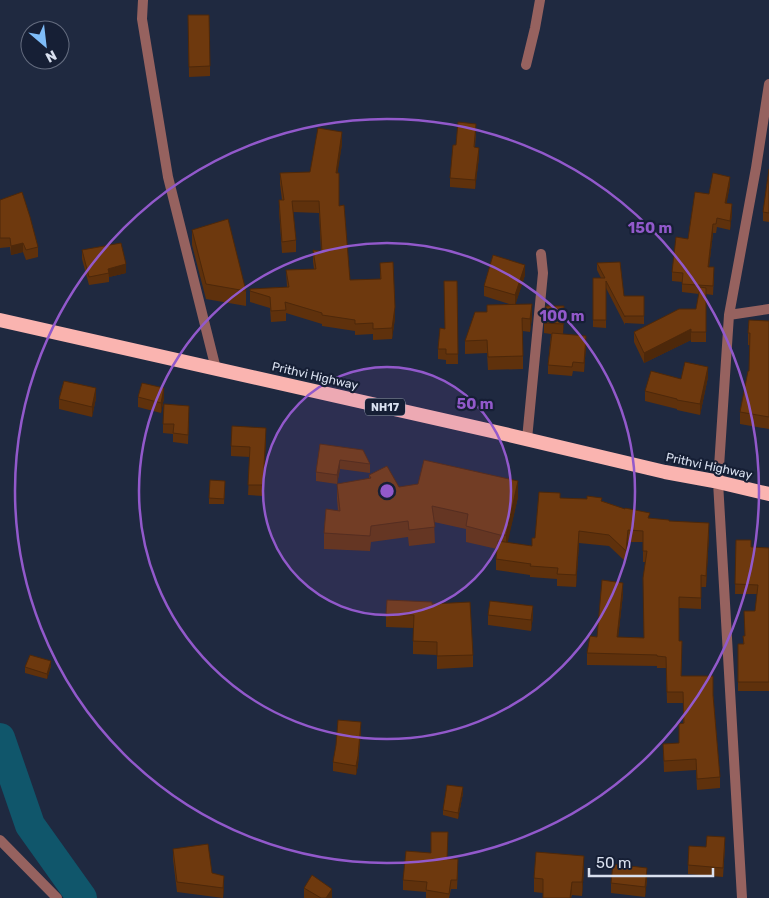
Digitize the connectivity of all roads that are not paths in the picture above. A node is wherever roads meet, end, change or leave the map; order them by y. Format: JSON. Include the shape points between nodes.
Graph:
{"nodes":[{"id":1,"x":143,"y":0,"type":"edge"},
{"id":2,"x":540,"y":0,"type":"edge"},
{"id":3,"x":526,"y":65,"type":"dead end"},
{"id":4,"x":769,"y":84,"type":"edge"},
{"id":5,"x":541,"y":254,"type":"dead end"},
{"id":6,"x":769,"y":308,"type":"edge"},
{"id":7,"x":729,"y":315,"type":"junction"},
{"id":8,"x":0,"y":320,"type":"edge"},
{"id":9,"x":216,"y":369,"type":"junction"},
{"id":10,"x":527,"y":439,"type":"junction"},
{"id":11,"x":718,"y":482,"type":"junction"},
{"id":12,"x":769,"y":494,"type":"edge"},
{"id":13,"x":0,"y":840,"type":"edge"},
{"id":14,"x":57,"y":898,"type":"edge"},
{"id":15,"x":742,"y":898,"type":"edge"}],
"edges":[{"from":1,"to":9,"type":"street","via":[[142,19],[168,177]]},
{"from":2,"to":3,"type":"street"},
{"from":4,"to":7,"type":"street"},
{"from":5,"to":10,"type":"street","via":[[544,273]]},
{"from":6,"to":7,"type":"street"},
{"from":7,"to":11,"type":"street"},
{"from":8,"to":9,"type":"highway","name":"Prithvi Highway","number":"NH17"},
{"from":9,"to":10,"type":"highway","name":"Prithvi Highway","number":"NH17"},
{"from":10,"to":11,"type":"highway","name":"Prithvi Highway","number":"NH17"},
{"from":11,"to":12,"type":"highway","name":"Prithvi Highway","number":"NH17"},
{"from":11,"to":15,"type":"street"},
{"from":13,"to":14,"type":"street"}]}
